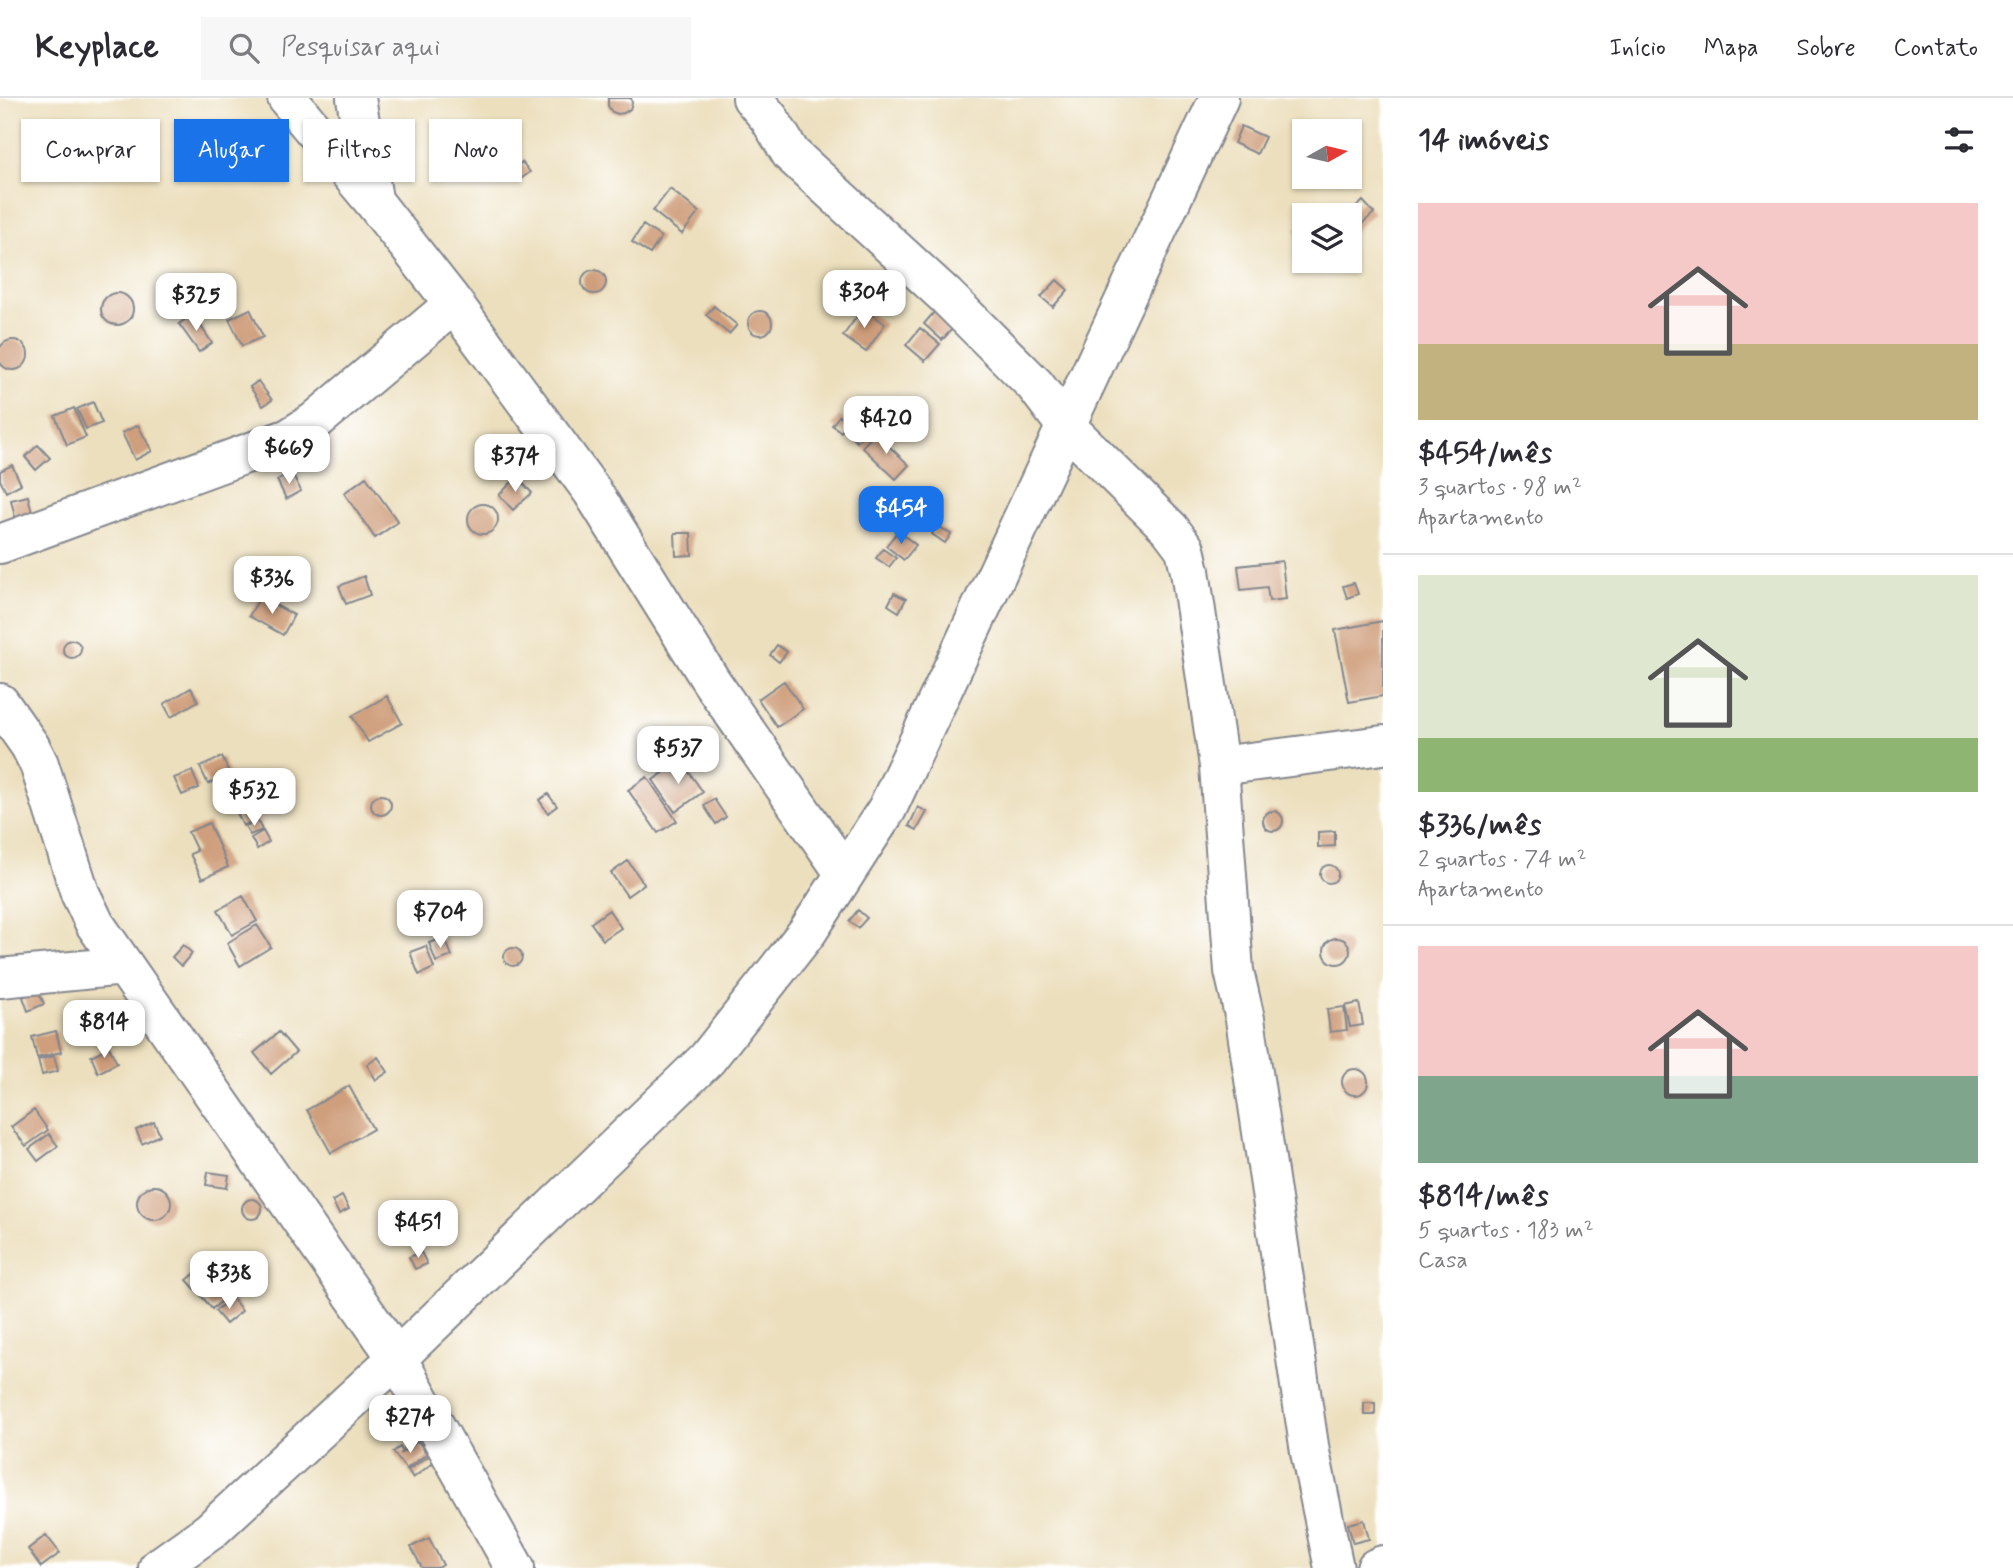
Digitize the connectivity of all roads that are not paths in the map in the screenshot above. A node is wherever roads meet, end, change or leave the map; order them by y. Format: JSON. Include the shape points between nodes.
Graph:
{"nodes":[{"id":1,"x":287,"y":98,"type":"edge"},
{"id":2,"x":356,"y":98,"type":"edge"},
{"id":3,"x":752,"y":98,"type":"edge"},
{"id":4,"x":1219,"y":98,"type":"edge"},
{"id":5,"x":374,"y":202,"type":"junction"},
{"id":6,"x":454,"y":304,"type":"junction"},
{"id":7,"x":1066,"y":426,"type":"junction"},
{"id":8,"x":0,"y":544,"type":"edge"},
{"id":9,"x":0,"y":703,"type":"edge"},
{"id":10,"x":1383,"y":745,"type":"edge"},
{"id":11,"x":1219,"y":766,"type":"junction"},
{"id":12,"x":845,"y":874,"type":"junction"},
{"id":13,"x":124,"y":965,"type":"junction"},
{"id":14,"x":0,"y":978,"type":"edge"},
{"id":15,"x":397,"y":1358,"type":"junction"},
{"id":16,"x":1383,"y":1565,"type":"edge"},
{"id":17,"x":158,"y":1568,"type":"edge"},
{"id":18,"x":514,"y":1568,"type":"edge"},
{"id":19,"x":1334,"y":1568,"type":"edge"},
{"id":20,"x":1376,"y":1568,"type":"edge"}],
"edges":[{"from":1,"to":5,"type":"street"},
{"from":2,"to":5,"type":"street"},
{"from":3,"to":7,"type":"street","via":[[791,154],[946,296],[1035,385]]},
{"from":4,"to":7,"type":"street"},
{"from":5,"to":6,"type":"street"},
{"from":6,"to":8,"type":"street","via":[[289,438]]},
{"from":6,"to":12,"type":"street","via":[[592,491],[711,681]]},
{"from":7,"to":11,"type":"street","via":[[1185,549]]},
{"from":7,"to":12,"type":"street","via":[[887,809]]},
{"from":9,"to":13,"type":"street","via":[[39,764],[80,893]]},
{"from":10,"to":11,"type":"street"},
{"from":11,"to":19,"type":"street","via":[[1234,971],[1310,1452]]},
{"from":12,"to":15,"type":"street","via":[[808,931],[707,1059]]},
{"from":13,"to":14,"type":"street"},
{"from":13,"to":15,"type":"street"},
{"from":15,"to":17,"type":"street","via":[[210,1531]]},
{"from":15,"to":18,"type":"street"},
{"from":16,"to":20,"type":"street"}]}
